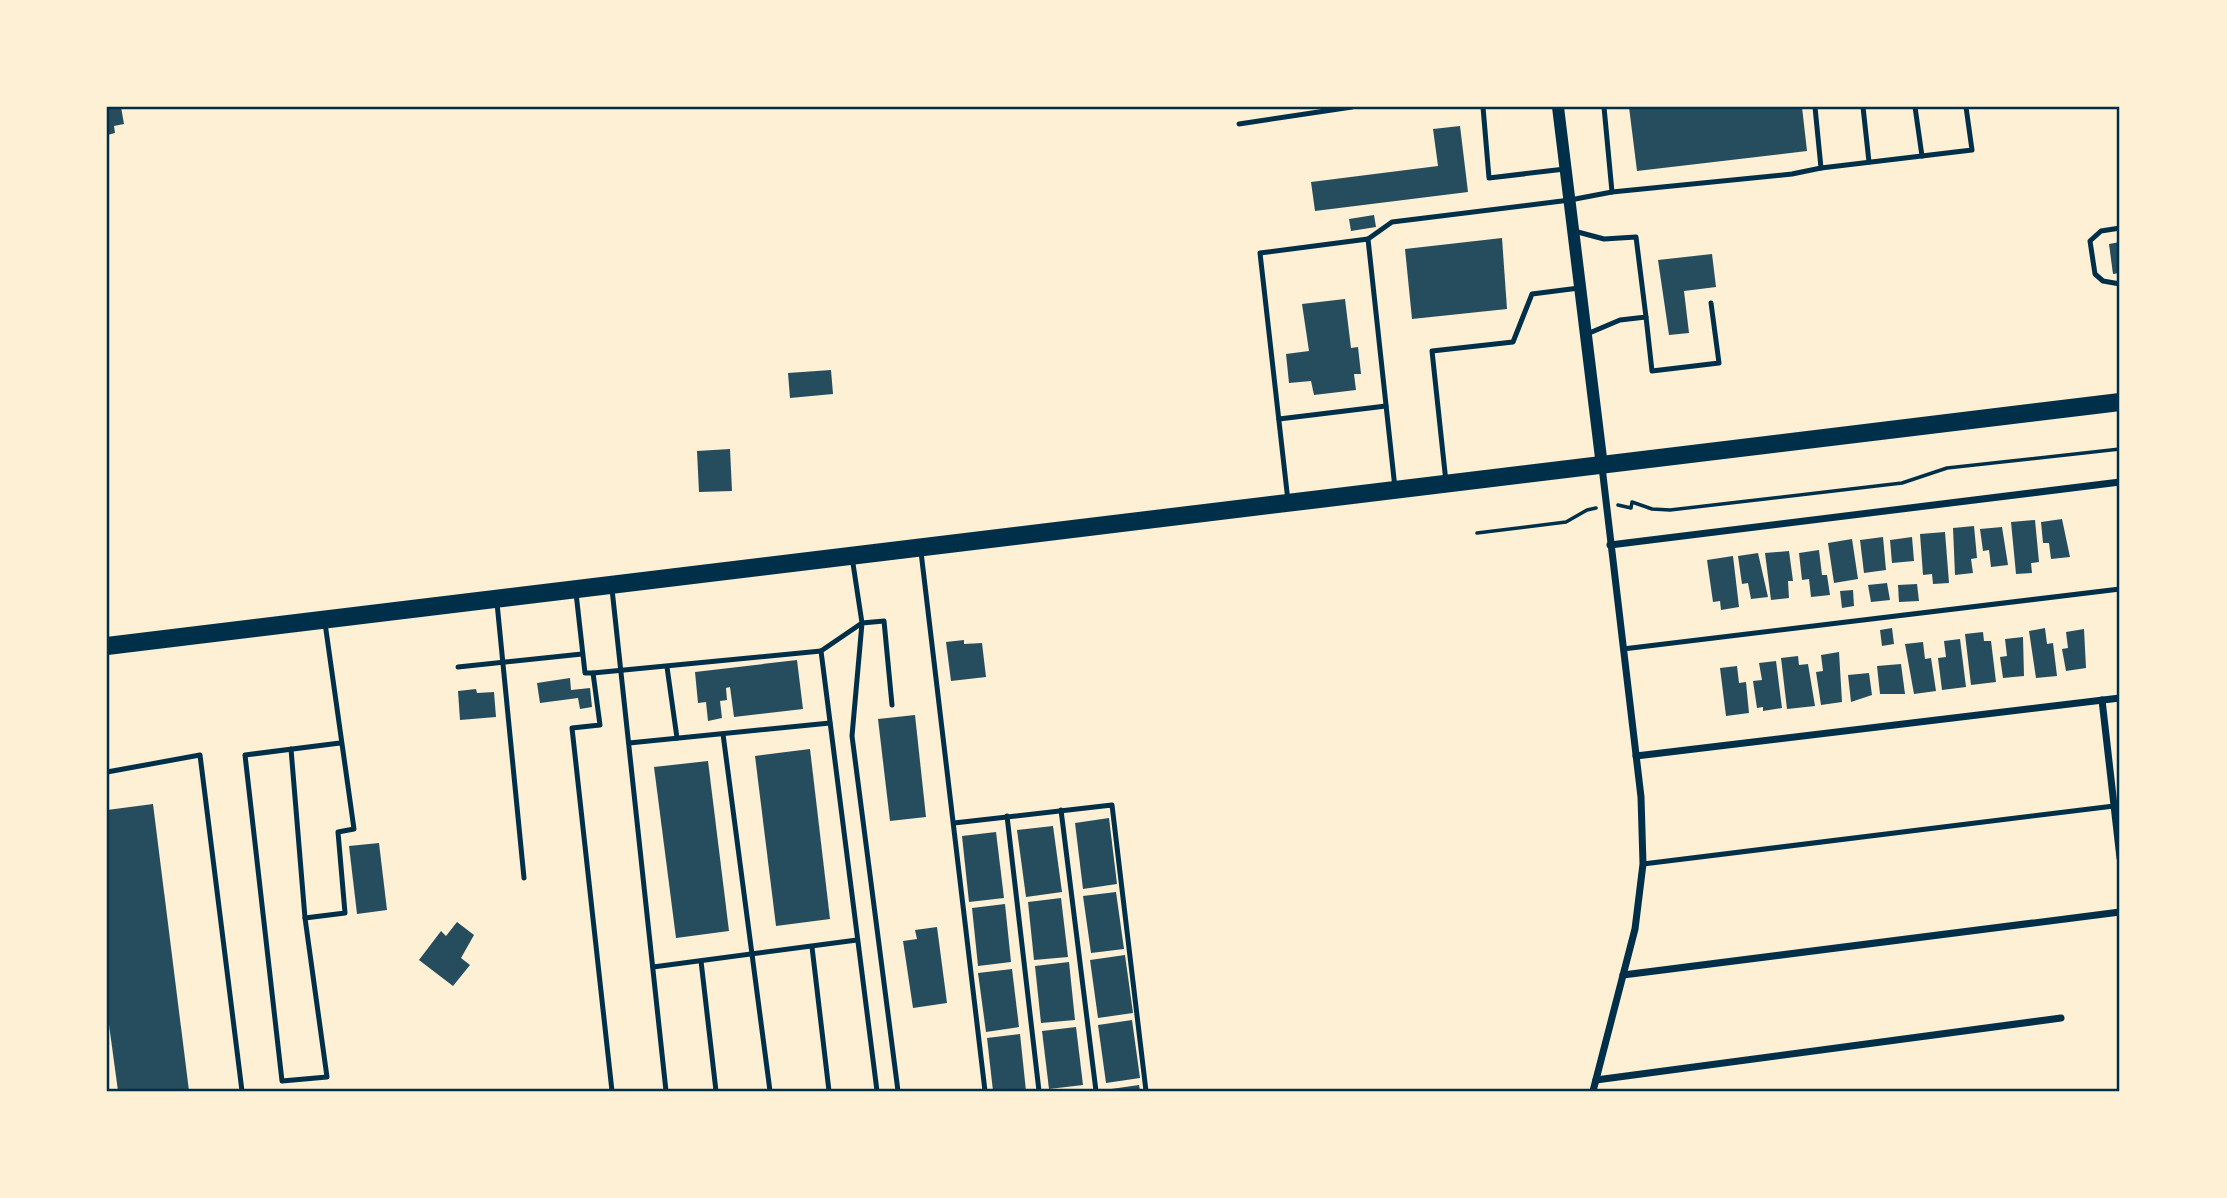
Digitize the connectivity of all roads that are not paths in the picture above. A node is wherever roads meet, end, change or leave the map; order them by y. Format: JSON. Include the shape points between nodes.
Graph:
{"nodes":[{"id":1,"x":1352,"y":107,"type":"edge"},
{"id":2,"x":1483,"y":107,"type":"edge"},
{"id":3,"x":1558,"y":107,"type":"edge"},
{"id":4,"x":1604,"y":107,"type":"edge"},
{"id":5,"x":1815,"y":107,"type":"edge"},
{"id":6,"x":1863,"y":107,"type":"edge"},
{"id":7,"x":1915,"y":107,"type":"edge"},
{"id":8,"x":1966,"y":107,"type":"edge"},
{"id":9,"x":1239,"y":124,"type":"dead end"},
{"id":10,"x":1922,"y":156,"type":"junction"},
{"id":11,"x":1869,"y":162,"type":"junction"},
{"id":12,"x":1566,"y":168,"type":"junction"},
{"id":13,"x":1821,"y":168,"type":"junction"},
{"id":14,"x":1612,"y":192,"type":"junction"},
{"id":15,"x":1570,"y":200,"type":"junction"},
{"id":16,"x":2120,"y":228,"type":"edge"},
{"id":17,"x":1574,"y":231,"type":"junction"},
{"id":18,"x":1368,"y":239,"type":"junction"},
{"id":19,"x":2120,"y":284,"type":"edge"},
{"id":20,"x":1582,"y":287,"type":"junction"},
{"id":21,"x":1711,"y":303,"type":"dead end"},
{"id":22,"x":1646,"y":317,"type":"junction"},
{"id":23,"x":1587,"y":334,"type":"junction"},
{"id":24,"x":2120,"y":402,"type":"edge"},
{"id":25,"x":1386,"y":405,"type":"junction"},
{"id":26,"x":1279,"y":419,"type":"junction"},
{"id":27,"x":1602,"y":466,"type":"junction"},
{"id":28,"x":2120,"y":482,"type":"edge"},
{"id":29,"x":1446,"y":485,"type":"junction"},
{"id":30,"x":1395,"y":491,"type":"junction"},
{"id":31,"x":1288,"y":504,"type":"junction"},
{"id":32,"x":1610,"y":545,"type":"junction"},
{"id":33,"x":921,"y":548,"type":"junction"},
{"id":34,"x":852,"y":557,"type":"junction"},
{"id":35,"x":612,"y":586,"type":"junction"},
{"id":36,"x":2120,"y":589,"type":"edge"},
{"id":37,"x":575,"y":590,"type":"junction"},
{"id":38,"x":496,"y":600,"type":"junction"},
{"id":39,"x":324,"y":620,"type":"junction"},
{"id":40,"x":862,"y":623,"type":"junction"},
{"id":41,"x":107,"y":646,"type":"edge"},
{"id":42,"x":1623,"y":649,"type":"junction"},
{"id":43,"x":821,"y":651,"type":"junction"},
{"id":44,"x":582,"y":653,"type":"junction"},
{"id":45,"x":503,"y":662,"type":"junction"},
{"id":46,"x":458,"y":667,"type":"dead end"},
{"id":47,"x":667,"y":667,"type":"junction"},
{"id":48,"x":621,"y":671,"type":"junction"},
{"id":49,"x":593,"y":673,"type":"junction"},
{"id":50,"x":2120,"y":698,"type":"edge"},
{"id":51,"x":2102,"y":700,"type":"junction"},
{"id":52,"x":892,"y":705,"type":"dead end"},
{"id":53,"x":830,"y":723,"type":"junction"},
{"id":54,"x":723,"y":734,"type":"junction"},
{"id":55,"x":677,"y":738,"type":"junction"},
{"id":56,"x":340,"y":743,"type":"junction"},
{"id":57,"x":629,"y":743,"type":"junction"},
{"id":58,"x":291,"y":749,"type":"junction"},
{"id":59,"x":1636,"y":756,"type":"junction"},
{"id":60,"x":107,"y":772,"type":"edge"},
{"id":61,"x":2114,"y":806,"type":"junction"},
{"id":62,"x":1061,"y":810,"type":"junction"},
{"id":63,"x":1007,"y":816,"type":"junction"},
{"id":64,"x":954,"y":823,"type":"junction"},
{"id":65,"x":2120,"y":858,"type":"edge"},
{"id":66,"x":1643,"y":864,"type":"junction"},
{"id":67,"x":524,"y":878,"type":"dead end"},
{"id":68,"x":2120,"y":912,"type":"edge"},
{"id":69,"x":305,"y":918,"type":"junction"},
{"id":70,"x":857,"y":940,"type":"junction"},
{"id":71,"x":812,"y":947,"type":"junction"},
{"id":72,"x":752,"y":955,"type":"junction"},
{"id":73,"x":701,"y":961,"type":"junction"},
{"id":74,"x":653,"y":967,"type":"junction"},
{"id":75,"x":1623,"y":975,"type":"junction"},
{"id":76,"x":2061,"y":1017,"type":"dead end"},
{"id":77,"x":1596,"y":1080,"type":"junction"},
{"id":78,"x":242,"y":1091,"type":"edge"},
{"id":79,"x":612,"y":1091,"type":"edge"},
{"id":80,"x":666,"y":1091,"type":"edge"},
{"id":81,"x":716,"y":1091,"type":"edge"},
{"id":82,"x":770,"y":1091,"type":"edge"},
{"id":83,"x":829,"y":1091,"type":"edge"},
{"id":84,"x":877,"y":1091,"type":"edge"},
{"id":85,"x":898,"y":1091,"type":"edge"},
{"id":86,"x":985,"y":1091,"type":"edge"},
{"id":87,"x":1039,"y":1091,"type":"edge"},
{"id":88,"x":1096,"y":1091,"type":"edge"},
{"id":89,"x":1146,"y":1091,"type":"edge"},
{"id":90,"x":1593,"y":1091,"type":"edge"}],
"edges":[{"from":1,"to":9,"type":"lane"},
{"from":2,"to":12,"type":"lane","via":[[1489,178]]},
{"from":3,"to":12,"type":"street"},
{"from":4,"to":14,"type":"lane"},
{"from":5,"to":13,"type":"lane"},
{"from":6,"to":11,"type":"lane"},
{"from":7,"to":10,"type":"lane"},
{"from":8,"to":10,"type":"lane","via":[[1972,150]]},
{"from":10,"to":11,"type":"lane"},
{"from":11,"to":13,"type":"lane"},
{"from":12,"to":15,"type":"street"},
{"from":13,"to":14,"type":"lane"},
{"from":14,"to":15,"type":"lane"},
{"from":15,"to":17,"type":"street"},
{"from":15,"to":18,"type":"lane","via":[[1392,222]]},
{"from":16,"to":19,"type":"lane","via":[[2101,232],[2090,241],[2095,274],[2103,281]]},
{"from":17,"to":20,"type":"street"},
{"from":17,"to":22,"type":"lane","via":[[1604,240],[1636,237]]},
{"from":18,"to":25,"type":"lane"},
{"from":18,"to":26,"type":"lane","via":[[1260,253]]},
{"from":20,"to":23,"type":"street"},
{"from":20,"to":29,"type":"lane","via":[[1532,294],[1513,342],[1432,351]]},
{"from":21,"to":22,"type":"lane","via":[[1719,363],[1652,371]]},
{"from":22,"to":23,"type":"lane","via":[[1620,320]]},
{"from":23,"to":27,"type":"street"},
{"from":24,"to":27,"type":"main road"},
{"from":25,"to":26,"type":"lane"},
{"from":25,"to":30,"type":"lane"},
{"from":26,"to":31,"type":"lane"},
{"from":27,"to":29,"type":"main road"},
{"from":27,"to":32,"type":"street"},
{"from":28,"to":32,"type":"street"},
{"from":29,"to":30,"type":"main road"},
{"from":30,"to":31,"type":"main road"},
{"from":31,"to":33,"type":"main road"},
{"from":32,"to":42,"type":"street"},
{"from":33,"to":34,"type":"main road"},
{"from":33,"to":64,"type":"lane"},
{"from":34,"to":35,"type":"main road"},
{"from":34,"to":40,"type":"lane"},
{"from":35,"to":37,"type":"main road"},
{"from":35,"to":48,"type":"lane"},
{"from":36,"to":42,"type":"lane"},
{"from":37,"to":38,"type":"main road"},
{"from":37,"to":44,"type":"lane"},
{"from":38,"to":39,"type":"main road"},
{"from":38,"to":45,"type":"lane"},
{"from":39,"to":41,"type":"main road"},
{"from":39,"to":56,"type":"lane"},
{"from":40,"to":43,"type":"lane"},
{"from":40,"to":52,"type":"lane","via":[[884,621]]},
{"from":40,"to":85,"type":"lane","via":[[852,736]]},
{"from":42,"to":59,"type":"street"},
{"from":43,"to":47,"type":"lane"},
{"from":43,"to":53,"type":"lane"},
{"from":44,"to":45,"type":"lane"},
{"from":44,"to":49,"type":"lane","via":[[584,673]]},
{"from":45,"to":46,"type":"lane"},
{"from":45,"to":67,"type":"lane"},
{"from":47,"to":48,"type":"lane"},
{"from":47,"to":55,"type":"lane"},
{"from":48,"to":49,"type":"lane"},
{"from":48,"to":57,"type":"lane"},
{"from":49,"to":79,"type":"lane","via":[[600,725],[572,728]]},
{"from":50,"to":51,"type":"street"},
{"from":51,"to":59,"type":"street"},
{"from":51,"to":61,"type":"street"},
{"from":53,"to":54,"type":"lane"},
{"from":53,"to":70,"type":"lane"},
{"from":54,"to":55,"type":"lane"},
{"from":54,"to":72,"type":"lane"},
{"from":55,"to":57,"type":"lane"},
{"from":56,"to":58,"type":"lane"},
{"from":56,"to":69,"type":"lane","via":[[354,829],[338,832],[345,913]]},
{"from":57,"to":74,"type":"lane"},
{"from":58,"to":69,"type":"lane"},
{"from":58,"to":69,"type":"lane","via":[[245,755],[282,1081],[327,1077]]},
{"from":59,"to":66,"type":"street"},
{"from":60,"to":78,"type":"lane","via":[[200,755]]},
{"from":61,"to":65,"type":"street"},
{"from":61,"to":66,"type":"lane"},
{"from":62,"to":63,"type":"lane"},
{"from":62,"to":88,"type":"lane"},
{"from":62,"to":89,"type":"lane","via":[[1112,805]]},
{"from":63,"to":64,"type":"lane"},
{"from":63,"to":87,"type":"lane"},
{"from":64,"to":86,"type":"lane"},
{"from":66,"to":75,"type":"street","via":[[1635,929]]},
{"from":68,"to":75,"type":"street"},
{"from":70,"to":71,"type":"lane"},
{"from":70,"to":84,"type":"lane"},
{"from":71,"to":72,"type":"lane"},
{"from":71,"to":83,"type":"lane"},
{"from":72,"to":73,"type":"lane"},
{"from":72,"to":82,"type":"lane"},
{"from":73,"to":74,"type":"lane"},
{"from":73,"to":81,"type":"lane"},
{"from":74,"to":80,"type":"lane"},
{"from":75,"to":77,"type":"street"},
{"from":76,"to":77,"type":"street"},
{"from":77,"to":90,"type":"street"}]}
